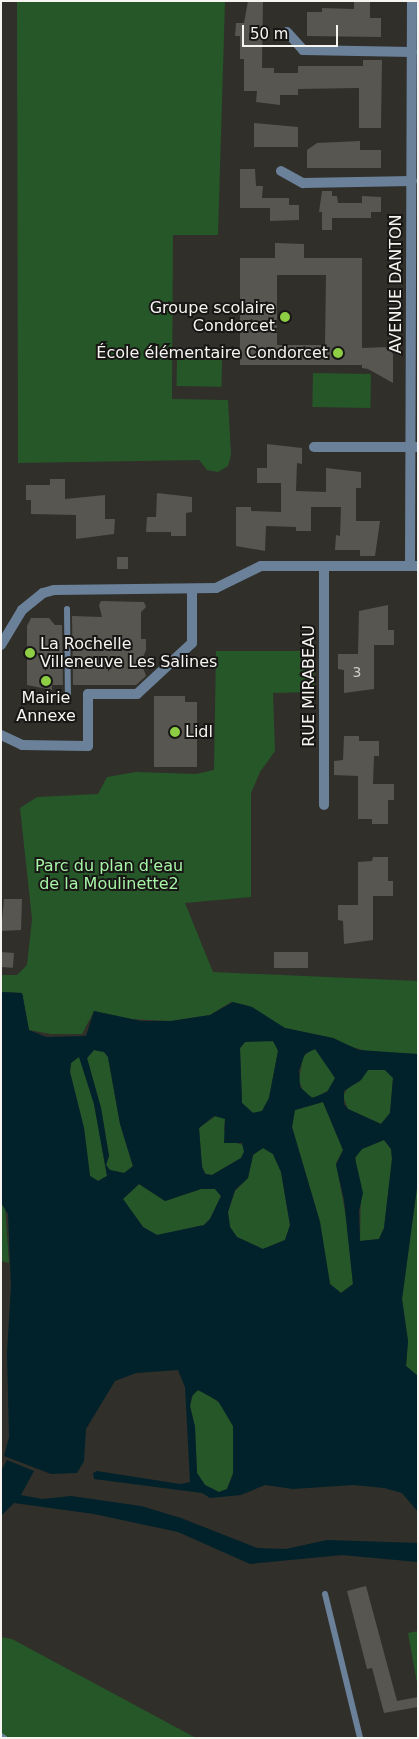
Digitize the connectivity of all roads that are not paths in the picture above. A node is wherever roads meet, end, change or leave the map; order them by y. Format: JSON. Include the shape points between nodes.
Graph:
{"nodes":[{"id":1,"x":412,"y":1,"type":"edge"},
{"id":2,"x":287,"y":32,"type":"dead end"},
{"id":3,"x":412,"y":52,"type":"junction"},
{"id":4,"x":415,"y":150,"type":"edge"},
{"id":5,"x":281,"y":171,"type":"dead end"},
{"id":6,"x":412,"y":181,"type":"junction"},
{"id":7,"x":415,"y":239,"type":"edge"},
{"id":8,"x":414,"y":317,"type":"edge"},
{"id":9,"x":314,"y":447,"type":"dead end"},
{"id":10,"x":414,"y":447,"type":"edge"},
{"id":11,"x":414,"y":566,"type":"edge"},
{"id":12,"x":324,"y":567,"type":"junction"},
{"id":13,"x":192,"y":589,"type":"junction"},
{"id":14,"x":67,"y":609,"type":"dead end"},
{"id":15,"x":1,"y":645,"type":"edge"},
{"id":16,"x":68,"y":700,"type":"dead end"},
{"id":17,"x":1,"y":735,"type":"edge"},
{"id":18,"x":324,"y":805,"type":"dead end"},
{"id":19,"x":325,"y":1594,"type":"dead end"},
{"id":20,"x":360,"y":1738,"type":"edge"}],
"edges":[{"from":1,"to":3,"type":"street","name":"AVENUE DANTON"},
{"from":2,"to":3,"type":"street","via":[[303,50]]},
{"from":3,"to":4,"type":"street","name":"AVENUE DANTON"},
{"from":4,"to":6,"type":"street","name":"AVENUE DANTON"},
{"from":5,"to":6,"type":"street","via":[[302,183]]},
{"from":6,"to":7,"type":"street","name":"AVENUE DANTON"},
{"from":7,"to":8,"type":"street","name":"AVENUE DANTON"},
{"from":8,"to":10,"type":"street","name":"AVENUE DANTON"},
{"from":9,"to":10,"type":"street"},
{"from":10,"to":11,"type":"street","name":"AVENUE DANTON"},
{"from":11,"to":12,"type":"street"},
{"from":12,"to":13,"type":"street","via":[[261,566],[216,588]]},
{"from":12,"to":18,"type":"street","name":"RUE MIRABEAU"},
{"from":13,"to":15,"type":"street","via":[[43,592],[22,610]]},
{"from":13,"to":17,"type":"street","via":[[192,643],[137,694],[88,694],[88,746],[22,745]]},
{"from":14,"to":16,"type":"lane"},
{"from":19,"to":20,"type":"lane"}]}
